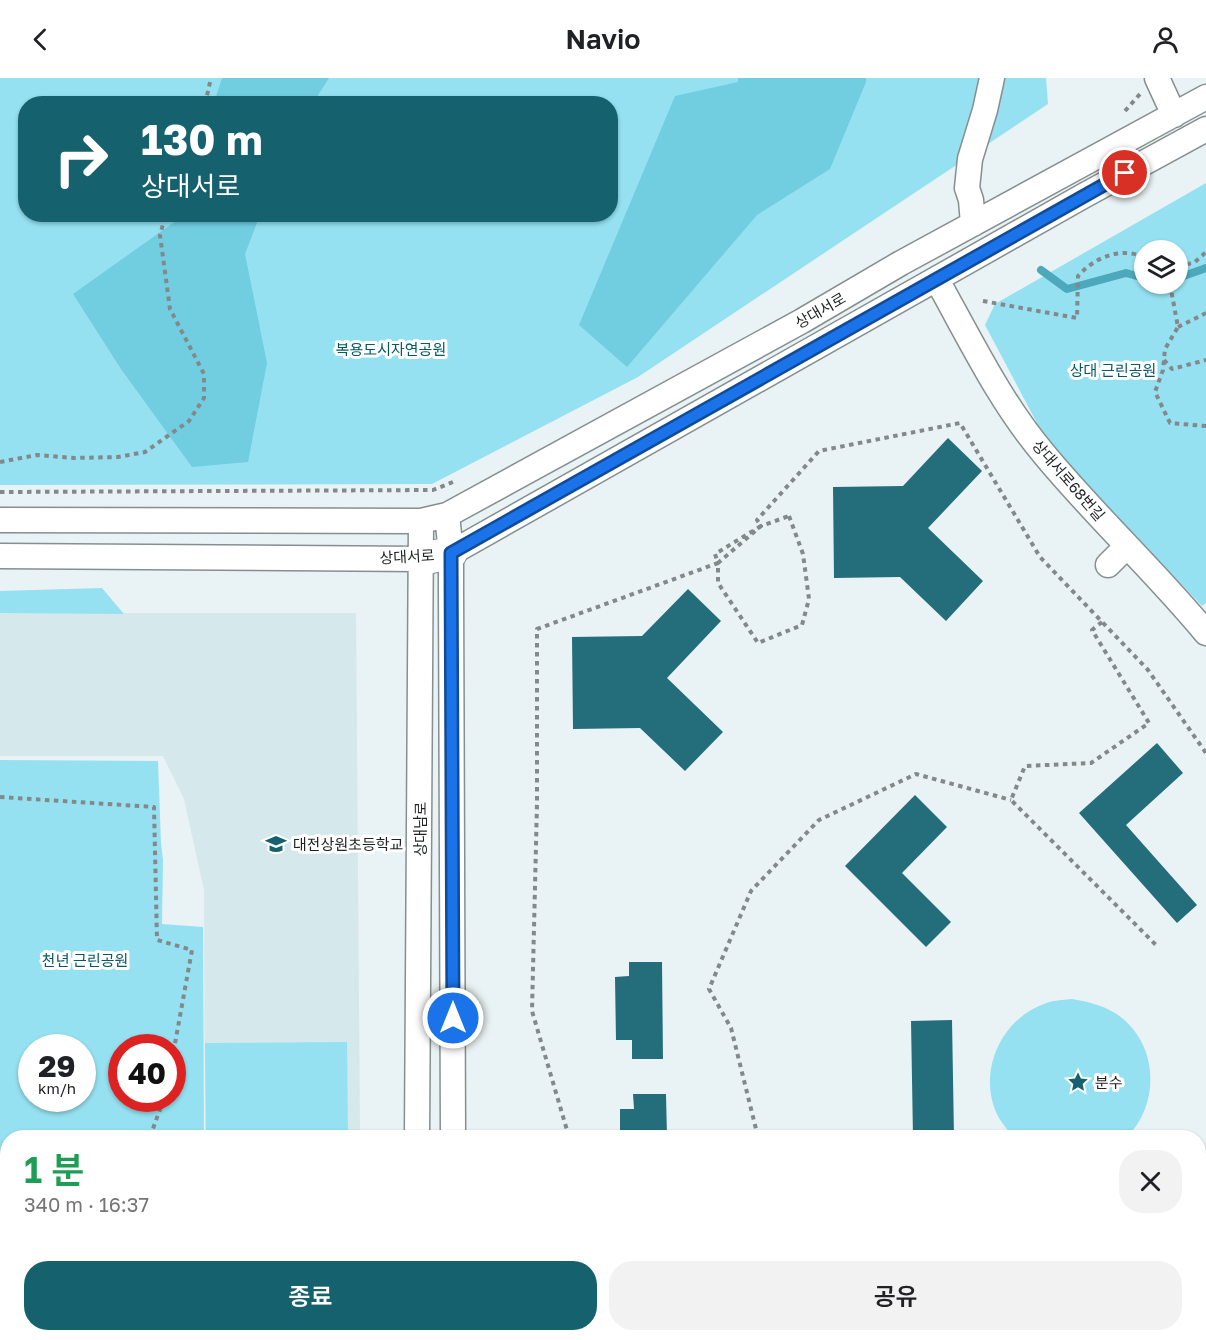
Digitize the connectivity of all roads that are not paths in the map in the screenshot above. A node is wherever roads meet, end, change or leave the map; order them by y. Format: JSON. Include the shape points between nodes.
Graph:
{"nodes":[{"id":1,"x":992,"y":78,"type":"edge"},
{"id":2,"x":1157,"y":78,"type":"edge"},
{"id":3,"x":1206,"y":97,"type":"edge"},
{"id":4,"x":1174,"y":114,"type":"junction"},
{"id":5,"x":1206,"y":129,"type":"edge"},
{"id":6,"x":973,"y":224,"type":"junction"},
{"id":7,"x":937,"y":279,"type":"junction"},
{"id":8,"x":447,"y":515,"type":"junction"},
{"id":9,"x":0,"y":520,"type":"edge"},
{"id":10,"x":421,"y":521,"type":"junction"},
{"id":11,"x":1127,"y":546,"type":"junction"},
{"id":12,"x":0,"y":555,"type":"edge"},
{"id":13,"x":436,"y":556,"type":"junction"},
{"id":14,"x":1108,"y":564,"type":"dead end"},
{"id":15,"x":1206,"y":633,"type":"edge"},
{"id":16,"x":417,"y":1130,"type":"edge"},
{"id":17,"x":453,"y":1130,"type":"edge"}],
"edges":[{"from":1,"to":6,"type":"street","via":[[970,159],[967,188]]},
{"from":2,"to":4,"type":"street"},
{"from":3,"to":4,"type":"street","name":"상대서로"},
{"from":4,"to":6,"type":"street","name":"상대서로"},
{"from":5,"to":7,"type":"street","name":"상대서로"},
{"from":6,"to":8,"type":"street","name":"상대서로"},
{"from":7,"to":11,"type":"street","name":"상대서로68번길","via":[[993,381],[1043,453]]},
{"from":7,"to":13,"type":"street","name":"상대서로"},
{"from":8,"to":10,"type":"street","name":"상대서로"},
{"from":8,"to":13,"type":"street","name":"상대남로"},
{"from":9,"to":10,"type":"street","name":"상대서로"},
{"from":10,"to":13,"type":"street","name":"상대남로"},
{"from":11,"to":14,"type":"street"},
{"from":11,"to":15,"type":"street","name":"상대서로68번길"},
{"from":12,"to":13,"type":"street","name":"상대서로"},
{"from":13,"to":16,"type":"street","name":"상대남로"},
{"from":13,"to":17,"type":"street","name":"상대남로"}]}
